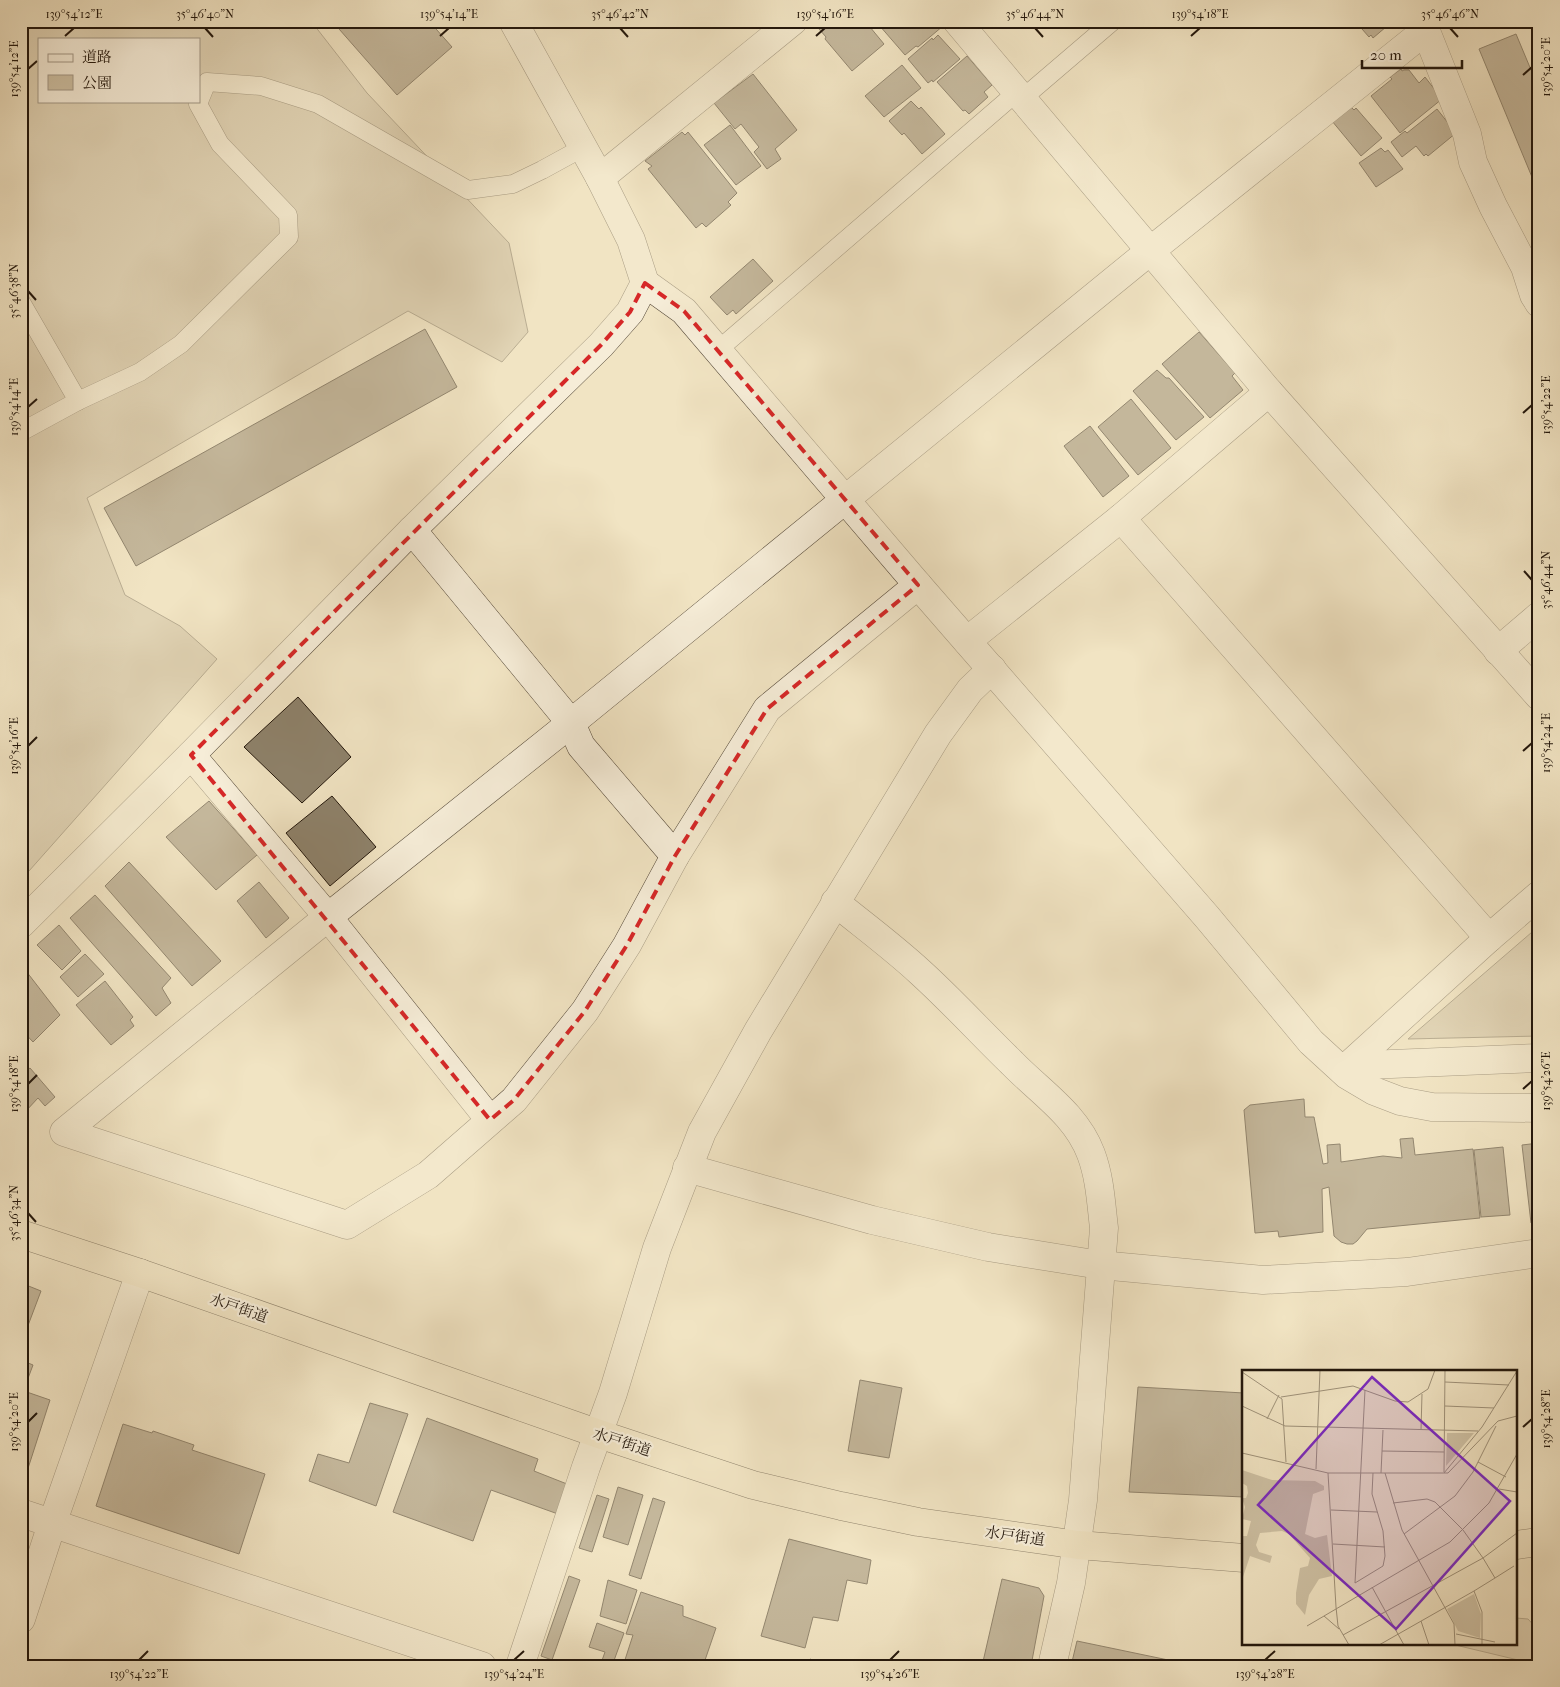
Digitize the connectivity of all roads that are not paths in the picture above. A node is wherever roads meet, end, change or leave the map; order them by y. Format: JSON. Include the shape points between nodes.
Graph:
{"nodes":[{"id":1,"x":513,"y":21,"type":"edge"},
{"id":2,"x":793,"y":21,"type":"edge"},
{"id":3,"x":957,"y":21,"type":"edge"},
{"id":4,"x":1113,"y":21,"type":"edge"},
{"id":5,"x":1424,"y":26,"type":"edge"},
{"id":6,"x":1020,"y":95,"type":"junction"},
{"id":7,"x":200,"y":99,"type":"edge"},
{"id":8,"x":199,"y":102,"type":"edge"},
{"id":9,"x":584,"y":147,"type":"junction"},
{"id":10,"x":600,"y":178,"type":"junction"},
{"id":11,"x":1150,"y":251,"type":"junction"},
{"id":12,"x":645,"y":283,"type":"junction"},
{"id":13,"x":21,"y":302,"type":"edge"},
{"id":14,"x":1539,"y":303,"type":"edge"},
{"id":15,"x":718,"y":350,"type":"junction"},
{"id":16,"x":1269,"y":392,"type":"junction"},
{"id":17,"x":78,"y":402,"type":"junction"},
{"id":18,"x":21,"y":432,"type":"edge"},
{"id":19,"x":845,"y":500,"type":"junction"},
{"id":20,"x":1121,"y":518,"type":"junction"},
{"id":21,"x":412,"y":530,"type":"junction"},
{"id":22,"x":918,"y":585,"type":"junction"},
{"id":23,"x":1539,"y":616,"type":"edge"},
{"id":24,"x":967,"y":641,"type":"junction"},
{"id":25,"x":1498,"y":651,"type":"junction"},
{"id":26,"x":992,"y":669,"type":"junction"},
{"id":27,"x":1539,"y":696,"type":"edge"},
{"id":28,"x":571,"y":723,"type":"junction"},
{"id":29,"x":192,"y":755,"type":"junction"},
{"id":30,"x":675,"y":856,"type":"junction"},
{"id":31,"x":1539,"y":895,"type":"edge"},
{"id":32,"x":835,"y":902,"type":"junction"},
{"id":33,"x":328,"y":917,"type":"junction"},
{"id":34,"x":21,"y":924,"type":"edge"},
{"id":35,"x":1489,"y":938,"type":"junction"},
{"id":36,"x":1539,"y":1058,"type":"edge"},
{"id":37,"x":1343,"y":1066,"type":"junction"},
{"id":38,"x":1539,"y":1108,"type":"edge"},
{"id":39,"x":490,"y":1120,"type":"junction"},
{"id":40,"x":687,"y":1168,"type":"junction"},
{"id":41,"x":21,"y":1234,"type":"edge"},
{"id":42,"x":1539,"y":1253,"type":"edge"},
{"id":43,"x":1100,"y":1265,"type":"junction"},
{"id":44,"x":140,"y":1274,"type":"junction"},
{"id":45,"x":599,"y":1434,"type":"junction"},
{"id":46,"x":21,"y":1513,"type":"edge"},
{"id":47,"x":52,"y":1524,"type":"junction"},
{"id":48,"x":1539,"y":1542,"type":"edge"},
{"id":49,"x":1078,"y":1545,"type":"junction"},
{"id":50,"x":1518,"y":1545,"type":"edge"},
{"id":51,"x":1242,"y":1558,"type":"edge"},
{"id":52,"x":21,"y":1619,"type":"edge"},
{"id":53,"x":482,"y":1666,"type":"edge"},
{"id":54,"x":520,"y":1666,"type":"edge"},
{"id":55,"x":1052,"y":1666,"type":"edge"}],
"edges":[{"from":1,"to":9,"type":"street"},
{"from":2,"to":10,"type":"street"},
{"from":3,"to":6,"type":"street"},
{"from":4,"to":6,"type":"lane"},
{"from":5,"to":11,"type":"street"},
{"from":5,"to":14,"type":"street","via":[[1467,134],[1473,162],[1525,267]]},
{"from":6,"to":11,"type":"street"},
{"from":6,"to":15,"type":"lane"},
{"from":7,"to":9,"type":"lane","via":[[207,82],[261,86],[318,104],[468,190],[513,184]]},
{"from":8,"to":17,"type":"lane","via":[[220,144],[288,215],[289,237],[182,344],[140,372]]},
{"from":9,"to":10,"type":"street"},
{"from":10,"to":12,"type":"street","via":[[631,240]]},
{"from":11,"to":16,"type":"street"},
{"from":11,"to":19,"type":"street"},
{"from":12,"to":15,"type":"street","via":[[678,306]]},
{"from":12,"to":21,"type":"street","via":[[630,312],[601,345]]},
{"from":13,"to":17,"type":"lane"},
{"from":15,"to":19,"type":"street"},
{"from":16,"to":20,"type":"street"},
{"from":16,"to":25,"type":"street"},
{"from":17,"to":18,"type":"lane"},
{"from":19,"to":22,"type":"street"},
{"from":19,"to":28,"type":"street"},
{"from":20,"to":24,"type":"street"},
{"from":20,"to":35,"type":"street"},
{"from":21,"to":28,"type":"street"},
{"from":21,"to":29,"type":"street"},
{"from":22,"to":24,"type":"street"},
{"from":22,"to":30,"type":"street","via":[[767,709]]},
{"from":23,"to":25,"type":"street"},
{"from":24,"to":26,"type":"street"},
{"from":25,"to":27,"type":"street"},
{"from":26,"to":32,"type":"street","via":[[970,690],[938,734]]},
{"from":26,"to":37,"type":"street","via":[[1207,916],[1311,1042]]},
{"from":28,"to":30,"type":"street","via":[[581,746]]},
{"from":28,"to":33,"type":"street"},
{"from":29,"to":33,"type":"street"},
{"from":29,"to":34,"type":"street"},
{"from":30,"to":39,"type":"street","via":[[627,945],[585,1011],[514,1100]]},
{"from":31,"to":35,"type":"street"},
{"from":32,"to":40,"type":"street","via":[[758,1031],[702,1132]]},
{"from":32,"to":43,"type":"street","via":[[919,971],[1075,1125],[1091,1153],[1100,1185],[1104,1228]]},
{"from":33,"to":39,"type":"street"},
{"from":33,"to":39,"type":"street","via":[[64,1132],[347,1225],[428,1175]]},
{"from":35,"to":37,"type":"street"},
{"from":36,"to":37,"type":"street"},
{"from":37,"to":38,"type":"street","via":[[1347,1075],[1400,1101],[1432,1107]]},
{"from":40,"to":43,"type":"street","via":[[872,1220],[988,1248]]},
{"from":40,"to":45,"type":"street","via":[[657,1248]]},
{"from":41,"to":44,"type":"highway","name":"水戸街道"},
{"from":42,"to":43,"type":"street","via":[[1407,1272],[1263,1280]]},
{"from":43,"to":49,"type":"street"},
{"from":44,"to":45,"type":"highway","name":"水戸街道"},
{"from":44,"to":47,"type":"street"},
{"from":45,"to":49,"type":"highway","name":"水戸街道","via":[[753,1485],[832,1504],[918,1522]]},
{"from":45,"to":54,"type":"street"},
{"from":46,"to":47,"type":"street"},
{"from":47,"to":52,"type":"street"},
{"from":47,"to":53,"type":"street"},
{"from":48,"to":50,"type":"highway"},
{"from":49,"to":51,"type":"highway","name":"水戸街道"},
{"from":49,"to":55,"type":"street"}]}
